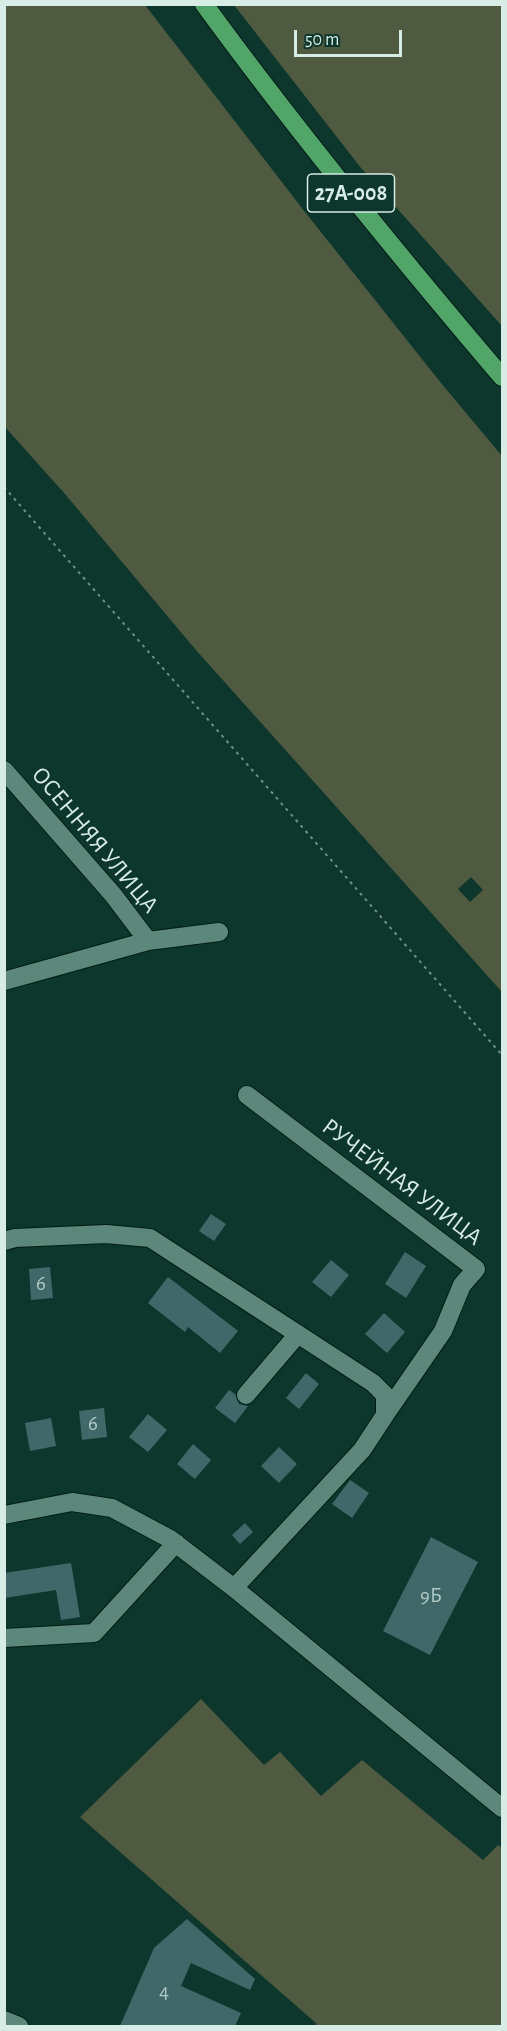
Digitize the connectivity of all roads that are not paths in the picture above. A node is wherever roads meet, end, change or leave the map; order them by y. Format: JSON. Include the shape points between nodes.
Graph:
{"nodes":[{"id":1,"x":204,"y":4,"type":"edge"},
{"id":2,"x":502,"y":377,"type":"edge"},
{"id":3,"x":4,"y":770,"type":"edge"},
{"id":4,"x":219,"y":932,"type":"dead end"},
{"id":5,"x":148,"y":941,"type":"junction"},
{"id":6,"x":4,"y":981,"type":"edge"},
{"id":7,"x":247,"y":1095,"type":"dead end"},
{"id":8,"x":4,"y":1241,"type":"edge"},
{"id":9,"x":298,"y":1334,"type":"junction"},
{"id":10,"x":246,"y":1395,"type":"dead end"},
{"id":11,"x":385,"y":1415,"type":"junction"},
{"id":12,"x":4,"y":1515,"type":"edge"},
{"id":13,"x":176,"y":1543,"type":"junction"},
{"id":14,"x":234,"y":1588,"type":"junction"},
{"id":15,"x":4,"y":1638,"type":"edge"},
{"id":16,"x":502,"y":1808,"type":"edge"},
{"id":17,"x":4,"y":2020,"type":"edge"},
{"id":18,"x":19,"y":2026,"type":"edge"}],
"edges":[{"from":1,"to":2,"type":"highway","number":"27А-008","via":[[417,277]]},
{"from":3,"to":5,"type":"street","name":"ОСЕННЯЯ УЛИЦА"},
{"from":4,"to":5,"type":"street"},
{"from":5,"to":6,"type":"street"},
{"from":7,"to":11,"type":"street","name":"РУЧЕЙНАЯ УЛИЦА","via":[[476,1269],[462,1285],[443,1331]]},
{"from":8,"to":9,"type":"street","via":[[106,1234],[150,1238]]},
{"from":9,"to":10,"type":"street"},
{"from":9,"to":11,"type":"street","via":[[373,1383],[385,1395]]},
{"from":11,"to":14,"type":"street","via":[[362,1450]]},
{"from":12,"to":13,"type":"street","via":[[72,1502],[112,1508]]},
{"from":13,"to":14,"type":"street"},
{"from":13,"to":15,"type":"street","via":[[94,1633]]},
{"from":14,"to":16,"type":"street"},
{"from":17,"to":18,"type":"street"}]}
